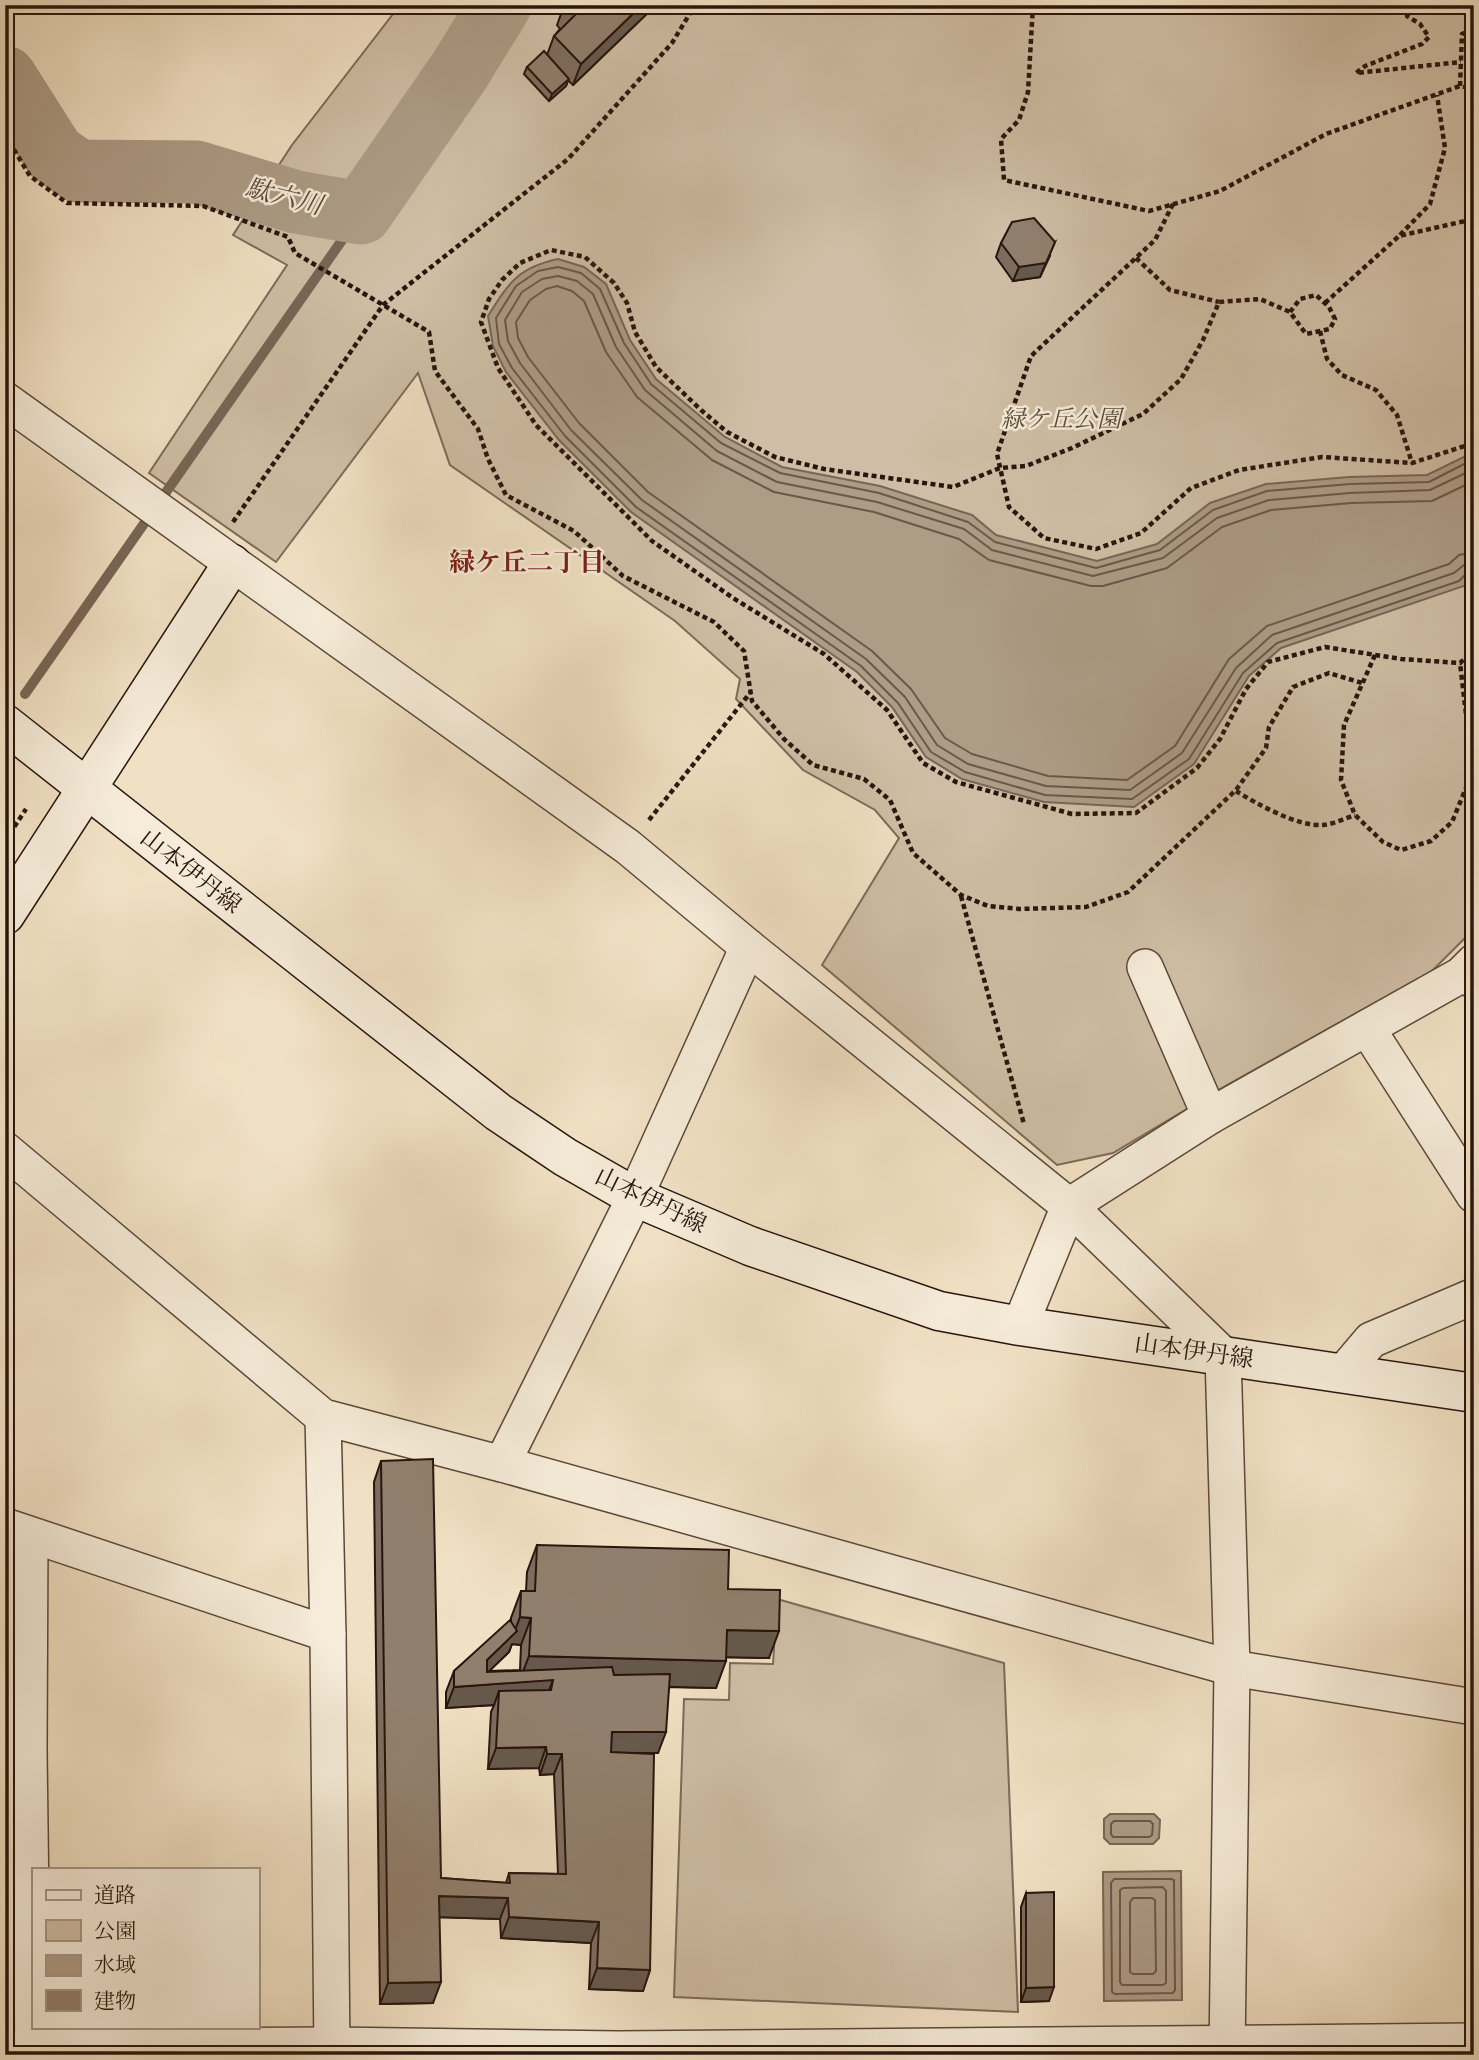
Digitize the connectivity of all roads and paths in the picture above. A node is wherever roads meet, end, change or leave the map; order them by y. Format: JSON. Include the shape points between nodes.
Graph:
{"nodes":[{"id":1,"x":695,"y":5,"type":"edge"},
{"id":2,"x":1033,"y":5,"type":"edge"},
{"id":3,"x":1408,"y":5,"type":"edge"},
{"id":4,"x":1474,"y":30,"type":"edge"},
{"id":5,"x":1461,"y":62,"type":"junction"},
{"id":6,"x":1460,"y":86,"type":"junction"},
{"id":7,"x":1474,"y":89,"type":"edge"},
{"id":8,"x":1437,"y":95,"type":"junction"},
{"id":9,"x":5,"y":135,"type":"edge"},
{"id":10,"x":1173,"y":204,"type":"junction"},
{"id":11,"x":1474,"y":219,"type":"edge"},
{"id":12,"x":1399,"y":236,"type":"junction"},
{"id":13,"x":1136,"y":258,"type":"junction"},
{"id":14,"x":1219,"y":302,"type":"junction"},
{"id":15,"x":1325,"y":303,"type":"junction"},
{"id":16,"x":383,"y":305,"type":"junction"},
{"id":17,"x":1290,"y":312,"type":"junction"},
{"id":18,"x":1321,"y":331,"type":"junction"},
{"id":19,"x":5,"y":400,"type":"edge"},
{"id":20,"x":1474,"y":443,"type":"edge"},
{"id":21,"x":1412,"y":463,"type":"junction"},
{"id":22,"x":1000,"y":468,"type":"junction"},
{"id":23,"x":223,"y":557,"type":"junction"},
{"id":24,"x":1474,"y":650,"type":"edge"},
{"id":25,"x":1374,"y":655,"type":"junction"},
{"id":26,"x":1460,"y":663,"type":"junction"},
{"id":27,"x":1362,"y":683,"type":"junction"},
{"id":28,"x":751,"y":692,"type":"junction"},
{"id":29,"x":5,"y":724,"type":"edge"},
{"id":30,"x":88,"y":789,"type":"junction"},
{"id":31,"x":1236,"y":790,"type":"junction"},
{"id":32,"x":1356,"y":815,"type":"junction"},
{"id":33,"x":628,"y":846,"type":"junction"},
{"id":34,"x":961,"y":895,"type":"junction"},
{"id":35,"x":5,"y":915,"type":"edge"},
{"id":36,"x":748,"y":947,"type":"junction"},
{"id":37,"x":1145,"y":967,"type":"dead end"},
{"id":38,"x":1470,"y":977,"type":"edge"},
{"id":39,"x":1367,"y":1028,"type":"junction"},
{"id":40,"x":1210,"y":1116,"type":"junction"},
{"id":41,"x":5,"y":1150,"type":"edge"},
{"id":42,"x":1040,"y":1182,"type":"junction"},
{"id":43,"x":1474,"y":1195,"type":"edge"},
{"id":44,"x":635,"y":1197,"type":"junction"},
{"id":45,"x":1069,"y":1206,"type":"junction"},
{"id":46,"x":1474,"y":1296,"type":"edge"},
{"id":47,"x":1020,"y":1326,"type":"junction"},
{"id":48,"x":1223,"y":1355,"type":"junction"},
{"id":49,"x":1343,"y":1373,"type":"junction"},
{"id":50,"x":1474,"y":1393,"type":"edge"},
{"id":51,"x":323,"y":1417,"type":"junction"},
{"id":52,"x":502,"y":1464,"type":"junction"},
{"id":53,"x":18,"y":1530,"type":"edge"},
{"id":54,"x":328,"y":1634,"type":"junction"},
{"id":55,"x":1232,"y":1668,"type":"junction"},
{"id":56,"x":1474,"y":1707,"type":"edge"},
{"id":57,"x":17,"y":1750,"type":"edge"},
{"id":58,"x":1474,"y":2041,"type":"edge"},
{"id":59,"x":24,"y":2049,"type":"edge"},
{"id":60,"x":1227,"y":2049,"type":"edge"},
{"id":61,"x":332,"y":2050,"type":"edge"},
{"id":62,"x":910,"y":2051,"type":"edge"},
{"id":63,"x":618,"y":2052,"type":"edge"}],
"edges":[{"from":1,"to":16,"type":"path","via":[[672,43],[568,159]]},
{"from":2,"to":10,"type":"path","via":[[1028,92],[1018,120],[1001,139],[1004,180],[1149,211]]},
{"from":3,"to":5,"type":"path","via":[[1407,16],[1429,37],[1356,73]]},
{"from":4,"to":5,"type":"path","via":[[1462,34]]},
{"from":5,"to":6,"type":"path"},
{"from":6,"to":7,"type":"path"},
{"from":6,"to":8,"type":"path"},
{"from":8,"to":10,"type":"path","via":[[1326,134],[1220,191]]},
{"from":8,"to":12,"type":"path","via":[[1445,148],[1430,204]]},
{"from":9,"to":16,"type":"path","via":[[30,176],[66,203],[203,206],[288,237],[295,253]]},
{"from":10,"to":13,"type":"path","via":[[1155,240]]},
{"from":11,"to":12,"type":"path"},
{"from":12,"to":15,"type":"path"},
{"from":13,"to":14,"type":"path","via":[[1170,290]]},
{"from":13,"to":22,"type":"path","via":[[1031,356],[997,454]]},
{"from":14,"to":17,"type":"path","via":[[1260,299]]},
{"from":14,"to":22,"type":"path","via":[[1181,379],[1143,414],[1026,466]]},
{"from":15,"to":17,"type":"path","via":[[1316,295],[1300,299]]},
{"from":15,"to":18,"type":"path","via":[[1335,319],[1330,329]]},
{"from":16,"to":23,"type":"path"},
{"from":16,"to":28,"type":"path","via":[[429,332],[435,370],[478,429],[506,495],[574,531],[622,576],[714,622],[744,651]]},
{"from":17,"to":18,"type":"path","via":[[1306,334]]},
{"from":18,"to":21,"type":"path","via":[[1327,359],[1342,375],[1376,390],[1397,415]]},
{"from":19,"to":23,"type":"street"},
{"from":20,"to":21,"type":"path"},
{"from":21,"to":22,"type":"path","via":[[1322,457],[1239,470],[1191,488],[1141,534],[1096,549],[1044,538],[1009,507]]},
{"from":22,"to":25,"type":"path","via":[[953,487],[824,469],[775,457],[727,432],[656,367],[635,332],[627,303],[614,283],[585,257],[551,250],[520,263],[489,299],[481,323],[498,368],[536,425],[653,541],[824,654],[887,710],[923,763],[956,782],[1072,814],[1136,813],[1198,768],[1268,662],[1325,647]]},
{"from":23,"to":30,"type":"main road"},
{"from":23,"to":33,"type":"street"},
{"from":24,"to":26,"type":"path"},
{"from":25,"to":26,"type":"path"},
{"from":25,"to":27,"type":"path"},
{"from":26,"to":32,"type":"path","via":[[1471,757],[1466,788],[1452,822],[1431,841],[1401,850],[1382,842]]},
{"from":27,"to":31,"type":"path","via":[[1329,673],[1293,687],[1269,727],[1266,748]]},
{"from":27,"to":32,"type":"path","via":[[1344,725],[1341,766],[1341,780]]},
{"from":28,"to":33,"type":"path"},
{"from":28,"to":34,"type":"path","via":[[752,701],[784,739],[813,765],[864,779],[890,800],[913,853]]},
{"from":29,"to":30,"type":"main road","name":"山本伊丹線"},
{"from":30,"to":35,"type":"main road"},
{"from":30,"to":44,"type":"main road","name":"山本伊丹線","via":[[498,1112]]},
{"from":31,"to":32,"type":"path","via":[[1295,820],[1323,825]]},
{"from":31,"to":34,"type":"path","via":[[1128,892],[1086,907],[1020,909],[988,906]]},
{"from":33,"to":36,"type":"street"},
{"from":34,"to":42,"type":"path"},
{"from":36,"to":42,"type":"street"},
{"from":36,"to":44,"type":"street"},
{"from":37,"to":40,"type":"street"},
{"from":38,"to":39,"type":"street"},
{"from":39,"to":40,"type":"street"},
{"from":39,"to":43,"type":"street"},
{"from":40,"to":45,"type":"street"},
{"from":41,"to":51,"type":"street"},
{"from":42,"to":45,"type":"street"},
{"from":44,"to":47,"type":"main road","name":"山本伊丹線","via":[[750,1246],[939,1311]]},
{"from":44,"to":52,"type":"street"},
{"from":45,"to":47,"type":"street"},
{"from":45,"to":48,"type":"street"},
{"from":46,"to":49,"type":"street","via":[[1371,1340]]},
{"from":47,"to":48,"type":"main road","name":"山本伊丹線"},
{"from":48,"to":49,"type":"main road","name":"山本伊丹線"},
{"from":48,"to":55,"type":"street"},
{"from":49,"to":50,"type":"main road","name":"山本伊丹線"},
{"from":51,"to":52,"type":"street"},
{"from":51,"to":54,"type":"street"},
{"from":52,"to":55,"type":"street"},
{"from":53,"to":54,"type":"street"},
{"from":53,"to":57,"type":"street"},
{"from":54,"to":61,"type":"street"},
{"from":55,"to":56,"type":"street"},
{"from":55,"to":60,"type":"street"},
{"from":57,"to":59,"type":"street"},
{"from":58,"to":60,"type":"street"},
{"from":59,"to":61,"type":"street"},
{"from":60,"to":62,"type":"street"},
{"from":61,"to":63,"type":"street"},
{"from":62,"to":63,"type":"street"}]}
